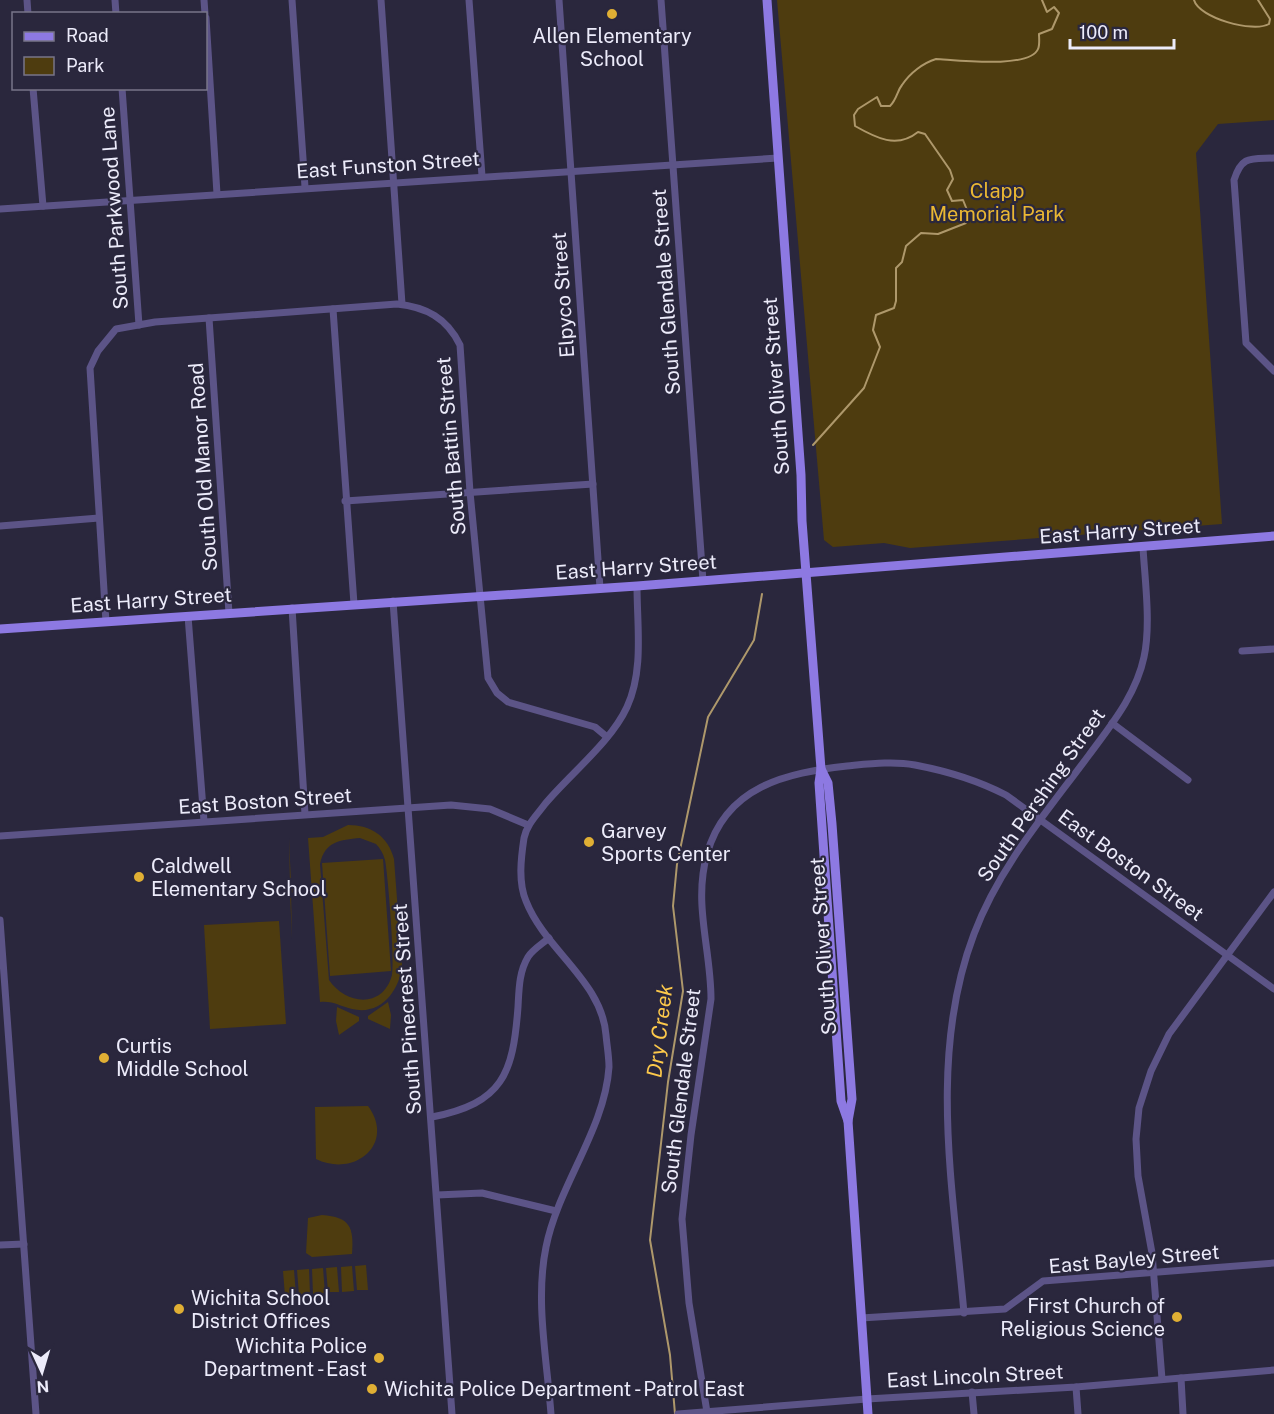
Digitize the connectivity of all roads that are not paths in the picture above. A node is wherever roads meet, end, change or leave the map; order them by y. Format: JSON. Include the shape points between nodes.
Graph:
{"nodes":[{"id":1,"x":292,"y":0,"type":"edge"},
{"id":2,"x":381,"y":0,"type":"edge"},
{"id":3,"x":470,"y":0,"type":"edge"},
{"id":4,"x":559,"y":0,"type":"edge"},
{"id":5,"x":661,"y":0,"type":"edge"},
{"id":6,"x":767,"y":0,"type":"edge"},
{"id":7,"x":207,"y":34,"type":"edge"},
{"id":8,"x":33,"y":90,"type":"edge"},
{"id":9,"x":122,"y":90,"type":"edge"},
{"id":10,"x":778,"y":158,"type":"junction"},
{"id":11,"x":1274,"y":158,"type":"edge"},
{"id":12,"x":673,"y":164,"type":"junction"},
{"id":13,"x":571,"y":170,"type":"junction"},
{"id":14,"x":482,"y":176,"type":"junction"},
{"id":15,"x":394,"y":182,"type":"junction"},
{"id":16,"x":305,"y":187,"type":"junction"},
{"id":17,"x":217,"y":194,"type":"junction"},
{"id":18,"x":129,"y":200,"type":"junction"},
{"id":19,"x":43,"y":206,"type":"junction"},
{"id":20,"x":0,"y":209,"type":"edge"},
{"id":21,"x":402,"y":304,"type":"junction"},
{"id":22,"x":333,"y":309,"type":"junction"},
{"id":23,"x":209,"y":318,"type":"junction"},
{"id":24,"x":139,"y":325,"type":"junction"},
{"id":25,"x":1274,"y":371,"type":"edge"},
{"id":26,"x":593,"y":484,"type":"junction"},
{"id":27,"x":470,"y":492,"type":"junction"},
{"id":28,"x":345,"y":501,"type":"junction"},
{"id":29,"x":99,"y":518,"type":"junction"},
{"id":30,"x":0,"y":526,"type":"edge"},
{"id":31,"x":1274,"y":536,"type":"edge"},
{"id":32,"x":1143,"y":548,"type":"junction"},
{"id":33,"x":806,"y":572,"type":"junction"},
{"id":34,"x":703,"y":581,"type":"junction"},
{"id":35,"x":637,"y":586,"type":"junction"},
{"id":36,"x":600,"y":588,"type":"junction"},
{"id":37,"x":481,"y":595,"type":"junction"},
{"id":38,"x":393,"y":601,"type":"junction"},
{"id":39,"x":354,"y":604,"type":"junction"},
{"id":40,"x":292,"y":608,"type":"junction"},
{"id":41,"x":229,"y":613,"type":"junction"},
{"id":42,"x":188,"y":616,"type":"junction"},
{"id":43,"x":106,"y":622,"type":"junction"},
{"id":44,"x":0,"y":629,"type":"edge"},
{"id":45,"x":1274,"y":649,"type":"edge"},
{"id":46,"x":1242,"y":651,"type":"dead end"},
{"id":47,"x":1112,"y":723,"type":"junction"},
{"id":48,"x":607,"y":737,"type":"junction"},
{"id":49,"x":821,"y":769,"type":"junction"},
{"id":50,"x":1188,"y":780,"type":"dead end"},
{"id":51,"x":408,"y":808,"type":"junction"},
{"id":52,"x":305,"y":814,"type":"junction"},
{"id":53,"x":1041,"y":819,"type":"junction"},
{"id":54,"x":204,"y":821,"type":"junction"},
{"id":55,"x":528,"y":825,"type":"junction"},
{"id":56,"x":0,"y":836,"type":"edge"},
{"id":57,"x":1274,"y":892,"type":"edge"},
{"id":58,"x":0,"y":920,"type":"edge"},
{"id":59,"x":549,"y":938,"type":"junction"},
{"id":60,"x":1226,"y":955,"type":"junction"},
{"id":61,"x":1274,"y":989,"type":"edge"},
{"id":62,"x":0,"y":1045,"type":"edge"},
{"id":63,"x":9,"y":1045,"type":"junction"},
{"id":64,"x":432,"y":1117,"type":"junction"},
{"id":65,"x":437,"y":1195,"type":"junction"},
{"id":66,"x":556,"y":1211,"type":"junction"},
{"id":67,"x":24,"y":1244,"type":"junction"},
{"id":68,"x":0,"y":1245,"type":"edge"},
{"id":69,"x":1274,"y":1263,"type":"edge"},
{"id":70,"x":1153,"y":1272,"type":"junction"},
{"id":71,"x":964,"y":1313,"type":"junction"},
{"id":72,"x":861,"y":1318,"type":"junction"},
{"id":73,"x":1274,"y":1370,"type":"edge"},
{"id":74,"x":1180,"y":1378,"type":"junction"},
{"id":75,"x":1162,"y":1379,"type":"junction"},
{"id":76,"x":1076,"y":1387,"type":"junction"},
{"id":77,"x":972,"y":1392,"type":"junction"},
{"id":78,"x":867,"y":1399,"type":"junction"},
{"id":79,"x":707,"y":1412,"type":"junction"},
{"id":80,"x":693,"y":1413,"type":"edge"},
{"id":81,"x":36,"y":1414,"type":"edge"},
{"id":82,"x":452,"y":1414,"type":"edge"},
{"id":83,"x":551,"y":1414,"type":"edge"},
{"id":84,"x":678,"y":1414,"type":"edge"},
{"id":85,"x":867,"y":1414,"type":"edge"},
{"id":86,"x":974,"y":1414,"type":"edge"},
{"id":87,"x":1078,"y":1414,"type":"edge"},
{"id":88,"x":1183,"y":1414,"type":"edge"}],
"edges":[{"from":1,"to":16,"type":"street"},
{"from":2,"to":15,"type":"street"},
{"from":3,"to":14,"type":"street"},
{"from":4,"to":13,"type":"street","name":"Elpyco Street"},
{"from":5,"to":12,"type":"street","name":"South Glendale Street"},
{"from":6,"to":10,"type":"main road","name":"South Oliver Street"},
{"from":7,"to":17,"type":"street"},
{"from":8,"to":19,"type":"street"},
{"from":9,"to":18,"type":"street","name":"South Parkwood Lane"},
{"from":10,"to":12,"type":"street","name":"East Funston Street"},
{"from":10,"to":33,"type":"main road","name":"South Oliver Street"},
{"from":11,"to":25,"type":"street","via":[[1247,160],[1239,165],[1234,180],[1246,343]]},
{"from":12,"to":13,"type":"street","name":"East Funston Street"},
{"from":12,"to":34,"type":"street","name":"South Glendale Street"},
{"from":13,"to":14,"type":"street","name":"East Funston Street"},
{"from":13,"to":26,"type":"street","name":"Elpyco Street"},
{"from":14,"to":15,"type":"street","name":"East Funston Street"},
{"from":15,"to":16,"type":"street","name":"East Funston Street"},
{"from":15,"to":21,"type":"street"},
{"from":16,"to":17,"type":"street","name":"East Funston Street"},
{"from":17,"to":18,"type":"street","name":"East Funston Street"},
{"from":18,"to":19,"type":"street","name":"East Funston Street"},
{"from":18,"to":24,"type":"street","name":"South Parkwood Lane"},
{"from":19,"to":20,"type":"street","name":"East Funston Street"},
{"from":21,"to":22,"type":"street"},
{"from":21,"to":27,"type":"street","name":"South Battin Street","via":[[433,315],[452,328],[460,345]]},
{"from":22,"to":23,"type":"street"},
{"from":22,"to":28,"type":"street"},
{"from":23,"to":24,"type":"street"},
{"from":23,"to":41,"type":"street","name":"South Old Manor Road"},
{"from":24,"to":29,"type":"street","name":"South Parkwood Lane","via":[[116,329],[90,368]]},
{"from":26,"to":27,"type":"street"},
{"from":26,"to":36,"type":"street","name":"Elpyco Street"},
{"from":27,"to":28,"type":"street"},
{"from":27,"to":37,"type":"street","name":"South Battin Street"},
{"from":28,"to":39,"type":"street"},
{"from":29,"to":30,"type":"street"},
{"from":29,"to":43,"type":"street","name":"South Parkwood Lane"},
{"from":31,"to":32,"type":"main road","name":"East Harry Street"},
{"from":32,"to":33,"type":"main road","name":"East Harry Street"},
{"from":32,"to":47,"type":"street","name":"South Pershing Street","via":[[1144,656],[1132,692]]},
{"from":33,"to":34,"type":"main road","name":"East Harry Street"},
{"from":33,"to":49,"type":"main road","name":"South Oliver Street"},
{"from":34,"to":35,"type":"main road","name":"East Harry Street"},
{"from":35,"to":36,"type":"main road","name":"East Harry Street"},
{"from":35,"to":48,"type":"street","via":[[634,688],[627,708]]},
{"from":36,"to":37,"type":"main road","name":"East Harry Street"},
{"from":37,"to":38,"type":"main road","name":"East Harry Street"},
{"from":37,"to":48,"type":"street","name":"South Battin Street","via":[[489,678],[497,693],[508,702],[595,727]]},
{"from":38,"to":39,"type":"main road","name":"East Harry Street"},
{"from":38,"to":51,"type":"street","name":"South Pinecrest Street"},
{"from":39,"to":40,"type":"main road","name":"East Harry Street"},
{"from":40,"to":41,"type":"main road","name":"East Harry Street"},
{"from":40,"to":52,"type":"street"},
{"from":41,"to":42,"type":"main road","name":"East Harry Street"},
{"from":42,"to":43,"type":"main road","name":"East Harry Street"},
{"from":42,"to":54,"type":"street"},
{"from":43,"to":44,"type":"main road","name":"East Harry Street"},
{"from":45,"to":46,"type":"street"},
{"from":47,"to":50,"type":"street"},
{"from":47,"to":53,"type":"street","name":"South Pershing Street"},
{"from":48,"to":55,"type":"street"},
{"from":49,"to":53,"type":"street","name":"East Boston Street","via":[[895,764],[943,771],[977,780]]},
{"from":49,"to":72,"type":"main road","name":"South Oliver Street","via":[[828,783],[832,824],[852,1099],[848,1121]]},
{"from":49,"to":79,"type":"street","name":"South Glendale Street","via":[[777,779],[736,804],[714,835],[701,880],[701,920],[711,999],[682,1219],[689,1303]]},
{"from":51,"to":52,"type":"street","name":"East Boston Street"},
{"from":51,"to":55,"type":"street","name":"East Boston Street","via":[[451,805],[490,809]]},
{"from":51,"to":64,"type":"street","name":"South Pinecrest Street"},
{"from":52,"to":54,"type":"street","name":"East Boston Street"},
{"from":53,"to":60,"type":"street","name":"East Boston Street"},
{"from":53,"to":71,"type":"street","name":"South Pershing Street","via":[[986,905],[950,1020],[947,1068],[951,1162]]},
{"from":54,"to":56,"type":"street","name":"East Boston Street"},
{"from":55,"to":59,"type":"street","via":[[520,864],[525,900]]},
{"from":57,"to":60,"type":"street"},
{"from":58,"to":63,"type":"street"},
{"from":59,"to":64,"type":"street","via":[[529,955],[520,976],[515,1046],[507,1073],[489,1095],[459,1112]]},
{"from":59,"to":66,"type":"street","via":[[594,996],[606,1031],[609,1067],[601,1102]]},
{"from":60,"to":61,"type":"street","name":"East Boston Street"},
{"from":60,"to":70,"type":"street","via":[[1169,1034],[1150,1071],[1140,1108],[1136,1139],[1138,1176]]},
{"from":62,"to":63,"type":"street"},
{"from":63,"to":67,"type":"street"},
{"from":64,"to":65,"type":"street","name":"South Pinecrest Street"},
{"from":65,"to":66,"type":"street","via":[[482,1193]]},
{"from":65,"to":82,"type":"street","name":"South Pinecrest Street"},
{"from":66,"to":83,"type":"street","via":[[542,1275]]},
{"from":67,"to":68,"type":"street"},
{"from":67,"to":81,"type":"street"},
{"from":69,"to":70,"type":"street","name":"East Bayley Street"},
{"from":70,"to":71,"type":"street","name":"East Bayley Street","via":[[1043,1281],[1005,1309]]},
{"from":70,"to":75,"type":"street"},
{"from":71,"to":72,"type":"street","name":"East Bayley Street"},
{"from":72,"to":78,"type":"main road","name":"South Oliver Street"},
{"from":73,"to":74,"type":"street","name":"East Lincoln Street"},
{"from":74,"to":75,"type":"street","name":"East Lincoln Street"},
{"from":74,"to":88,"type":"street"},
{"from":75,"to":76,"type":"street","name":"East Lincoln Street"},
{"from":76,"to":77,"type":"street","name":"East Lincoln Street"},
{"from":76,"to":87,"type":"street"},
{"from":77,"to":78,"type":"street","name":"East Lincoln Street"},
{"from":77,"to":86,"type":"street"},
{"from":78,"to":79,"type":"street","name":"East Lincoln Street"},
{"from":78,"to":85,"type":"main road","name":"South Oliver Street"},
{"from":79,"to":80,"type":"street","name":"East Lincoln Street"},
{"from":80,"to":84,"type":"street","name":"East Lincoln Street"}]}
